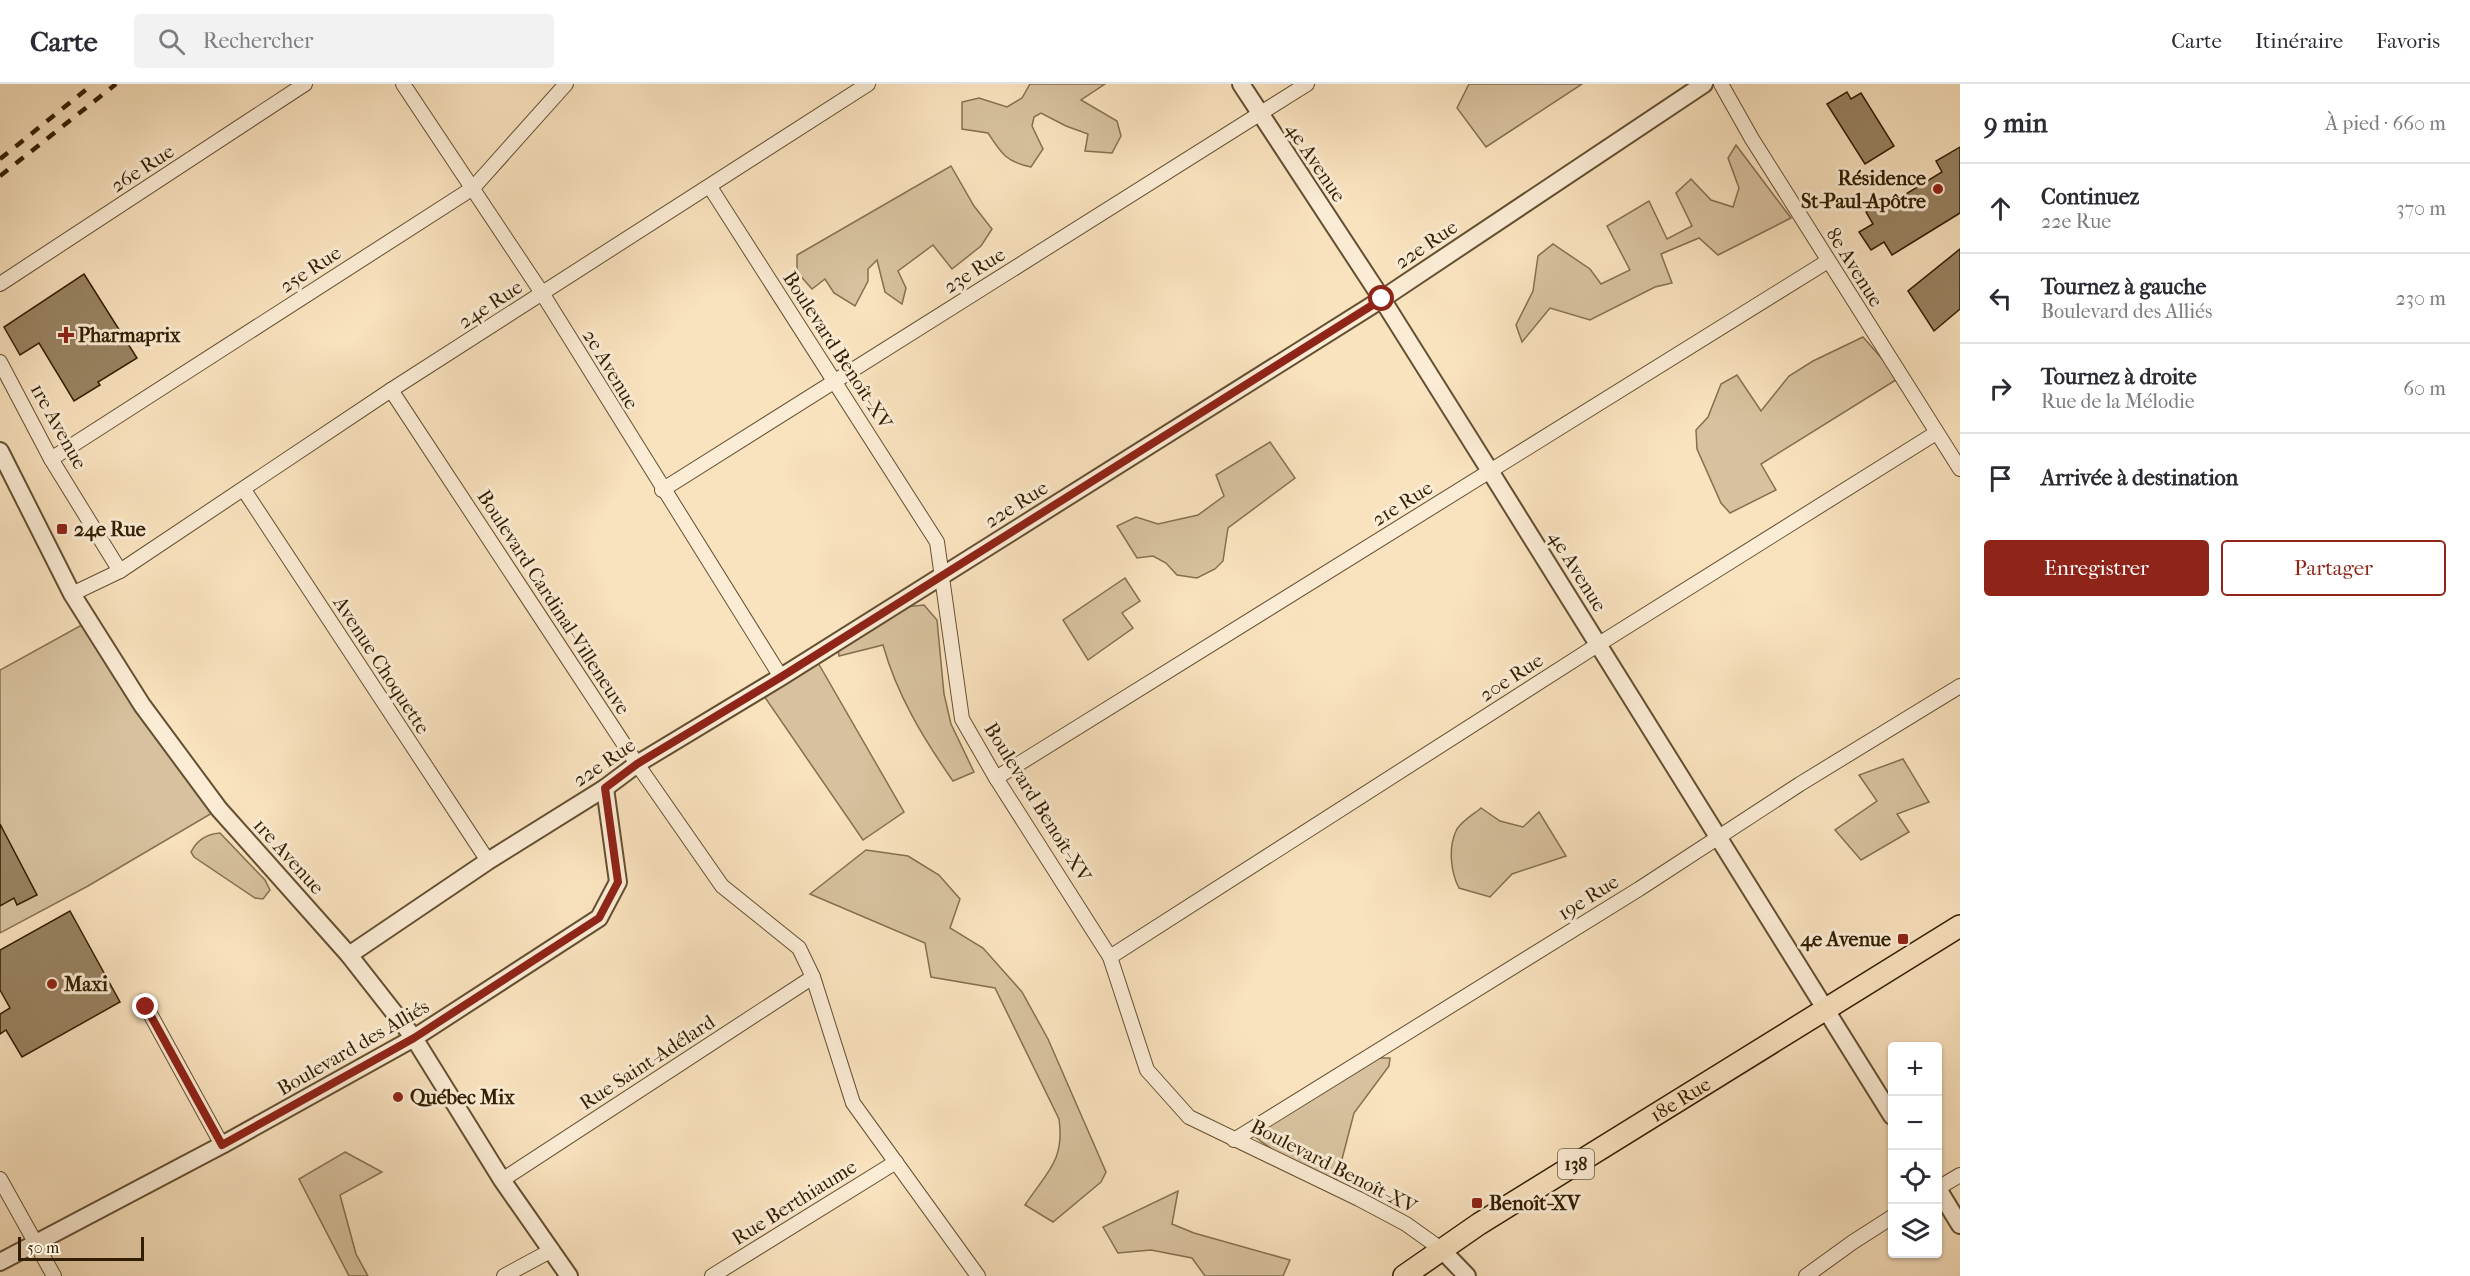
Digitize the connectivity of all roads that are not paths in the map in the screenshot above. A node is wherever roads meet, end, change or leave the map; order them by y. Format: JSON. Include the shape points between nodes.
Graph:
{"nodes":[{"id":1,"x":305,"y":84,"type":"edge"},
{"id":2,"x":403,"y":84,"type":"edge"},
{"id":3,"x":566,"y":84,"type":"edge"},
{"id":4,"x":868,"y":84,"type":"edge"},
{"id":5,"x":1241,"y":84,"type":"edge"},
{"id":6,"x":1307,"y":84,"type":"edge"},
{"id":7,"x":1704,"y":84,"type":"edge"},
{"id":8,"x":1721,"y":84,"type":"edge"},
{"id":9,"x":1258,"y":113,"type":"junction"},
{"id":10,"x":710,"y":187,"type":"junction"},
{"id":11,"x":474,"y":188,"type":"junction"},
{"id":12,"x":1828,"y":261,"type":"junction"},
{"id":13,"x":0,"y":284,"type":"edge"},
{"id":14,"x":542,"y":293,"type":"junction"},
{"id":15,"x":1382,"y":299,"type":"junction"},
{"id":16,"x":0,"y":362,"type":"edge"},
{"id":17,"x":833,"y":382,"type":"junction"},
{"id":18,"x":391,"y":390,"type":"junction"},
{"id":19,"x":1936,"y":433,"type":"junction"},
{"id":20,"x":0,"y":451,"type":"edge"},
{"id":21,"x":51,"y":459,"type":"junction"},
{"id":22,"x":1960,"y":469,"type":"edge"},
{"id":23,"x":1490,"y":471,"type":"junction"},
{"id":24,"x":244,"y":490,"type":"junction"},
{"id":25,"x":662,"y":490,"type":"junction"},
{"id":26,"x":120,"y":571,"type":"junction"},
{"id":27,"x":941,"y":576,"type":"junction"},
{"id":28,"x":72,"y":594,"type":"junction"},
{"id":29,"x":1599,"y":644,"type":"junction"},
{"id":30,"x":781,"y":677,"type":"junction"},
{"id":31,"x":1960,"y":686,"type":"edge"},
{"id":32,"x":637,"y":764,"type":"junction"},
{"id":33,"x":996,"y":778,"type":"junction"},
{"id":34,"x":605,"y":788,"type":"junction"},
{"id":35,"x":1719,"y":838,"type":"junction"},
{"id":36,"x":488,"y":861,"type":"junction"},
{"id":37,"x":1960,"y":926,"type":"edge"},
{"id":38,"x":349,"y":955,"type":"junction"},
{"id":39,"x":1110,"y":957,"type":"junction"},
{"id":40,"x":813,"y":977,"type":"junction"},
{"id":41,"x":143,"y":1001,"type":"dead end"},
{"id":42,"x":1824,"y":1009,"type":"junction"},
{"id":43,"x":414,"y":1038,"type":"junction"},
{"id":44,"x":1888,"y":1108,"type":"edge"},
{"id":45,"x":1234,"y":1140,"type":"junction"},
{"id":46,"x":222,"y":1145,"type":"junction"},
{"id":47,"x":896,"y":1162,"type":"junction"},
{"id":48,"x":1960,"y":1175,"type":"edge"},
{"id":49,"x":0,"y":1179,"type":"edge"},
{"id":50,"x":502,"y":1180,"type":"junction"},
{"id":51,"x":1942,"y":1186,"type":"edge"},
{"id":52,"x":1942,"y":1195,"type":"edge"},
{"id":53,"x":1888,"y":1220,"type":"edge"},
{"id":54,"x":1960,"y":1225,"type":"edge"},
{"id":55,"x":37,"y":1243,"type":"junction"},
{"id":56,"x":1441,"y":1249,"type":"junction"},
{"id":57,"x":552,"y":1250,"type":"junction"},
{"id":58,"x":0,"y":1262,"type":"edge"},
{"id":59,"x":54,"y":1276,"type":"edge"},
{"id":60,"x":504,"y":1276,"type":"edge"},
{"id":61,"x":568,"y":1276,"type":"edge"},
{"id":62,"x":712,"y":1276,"type":"edge"},
{"id":63,"x":978,"y":1276,"type":"edge"},
{"id":64,"x":1404,"y":1276,"type":"edge"},
{"id":65,"x":1467,"y":1276,"type":"edge"},
{"id":66,"x":1806,"y":1276,"type":"edge"}],
"edges":[{"from":1,"to":13,"type":"street","name":"26e Rue"},
{"from":2,"to":11,"type":"street","name":"2e Avenue"},
{"from":3,"to":11,"type":"street","name":"25e Rue"},
{"from":4,"to":10,"type":"street","name":"24e Rue"},
{"from":5,"to":9,"type":"street","name":"4e Avenue"},
{"from":6,"to":9,"type":"street","name":"23e Rue"},
{"from":7,"to":15,"type":"street","name":"22e Rue"},
{"from":8,"to":12,"type":"street","name":"8e Avenue"},
{"from":9,"to":15,"type":"street","name":"4e Avenue"},
{"from":9,"to":17,"type":"street","name":"23e Rue"},
{"from":10,"to":14,"type":"street","name":"24e Rue"},
{"from":10,"to":17,"type":"street","name":"Boulevard Benoît-XV"},
{"from":11,"to":14,"type":"street","name":"2e Avenue"},
{"from":11,"to":21,"type":"street","name":"25e Rue"},
{"from":12,"to":19,"type":"street","name":"8e Avenue"},
{"from":12,"to":23,"type":"street","name":"21e Rue"},
{"from":14,"to":18,"type":"street","name":"24e Rue"},
{"from":14,"to":25,"type":"street","name":"2e Avenue"},
{"from":15,"to":23,"type":"street","name":"4e Avenue"},
{"from":15,"to":27,"type":"street","name":"22e Rue"},
{"from":16,"to":21,"type":"street","name":"1re Avenue"},
{"from":17,"to":25,"type":"street","name":"23e Rue"},
{"from":17,"to":27,"type":"street","name":"Boulevard Benoît-XV","via":[[937,542]]},
{"from":18,"to":24,"type":"street","name":"24e Rue"},
{"from":18,"to":32,"type":"street","name":"Boulevard Cardinal-Villeneuve"},
{"from":19,"to":22,"type":"street","name":"8e Avenue"},
{"from":19,"to":29,"type":"street","name":"20e Rue"},
{"from":20,"to":28,"type":"street","name":"1re Avenue"},
{"from":21,"to":26,"type":"street","name":"1re Avenue"},
{"from":23,"to":29,"type":"street","name":"4e Avenue"},
{"from":23,"to":33,"type":"street","name":"21e Rue"},
{"from":24,"to":26,"type":"street","name":"24e Rue"},
{"from":24,"to":36,"type":"street","name":"Avenue Choquette"},
{"from":25,"to":30,"type":"street","name":"2e Avenue"},
{"from":26,"to":28,"type":"street","name":"24e Rue"},
{"from":27,"to":30,"type":"street","name":"22e Rue"},
{"from":27,"to":33,"type":"street","name":"Boulevard Benoît-XV","via":[[962,719]]},
{"from":28,"to":38,"type":"street","name":"1re Avenue","via":[[180,759],[219,809]]},
{"from":29,"to":35,"type":"street","name":"4e Avenue"},
{"from":29,"to":39,"type":"street","name":"20e Rue"},
{"from":30,"to":32,"type":"street","name":"22e Rue"},
{"from":31,"to":35,"type":"street","name":"19e Rue"},
{"from":32,"to":34,"type":"street","name":"22e Rue"},
{"from":32,"to":40,"type":"street","name":"Boulevard Cardinal-Villeneuve","via":[[722,886],[799,948]]},
{"from":33,"to":39,"type":"street","name":"Boulevard Benoît-XV"},
{"from":34,"to":36,"type":"street","name":"22e Rue"},
{"from":34,"to":43,"type":"street","name":"Boulevard des Alliés","via":[[618,882],[599,918]]},
{"from":35,"to":42,"type":"street","name":"4e Avenue"},
{"from":35,"to":45,"type":"street","name":"19e Rue"},
{"from":36,"to":38,"type":"street","name":"22e Rue"},
{"from":37,"to":42,"type":"main road","name":"18e Rue","number":"138"},
{"from":38,"to":43,"type":"street","name":"1re Avenue"},
{"from":39,"to":45,"type":"street","name":"Boulevard Benoît-XV","via":[[1147,1070],[1189,1117]]},
{"from":40,"to":47,"type":"street","name":"Boulevard Cardinal-Villeneuve","via":[[853,1102]]},
{"from":40,"to":50,"type":"street","name":"Rue Saint-Adélard"},
{"from":41,"to":46,"type":"street"},
{"from":42,"to":44,"type":"street","name":"4e Avenue"},
{"from":42,"to":56,"type":"main road","name":"18e Rue","number":"138"},
{"from":43,"to":46,"type":"street","name":"Boulevard des Alliés"},
{"from":43,"to":50,"type":"street","name":"1re Avenue"},
{"from":45,"to":56,"type":"street","name":"Boulevard Benoît-XV","via":[[1359,1199],[1406,1224]]},
{"from":46,"to":55,"type":"street","name":"Boulevard des Alliés"},
{"from":47,"to":62,"type":"street","name":"Rue Berthiaume"},
{"from":47,"to":63,"type":"street","name":"Boulevard Cardinal-Villeneuve"},
{"from":48,"to":51,"type":"street"},
{"from":49,"to":55,"type":"street"},
{"from":50,"to":57,"type":"street","name":"1re Avenue"},
{"from":52,"to":54,"type":"street"},
{"from":53,"to":66,"type":"street"},
{"from":55,"to":58,"type":"street","name":"Boulevard des Alliés"},
{"from":55,"to":59,"type":"street"},
{"from":56,"to":64,"type":"main road","name":"18e Rue","number":"138"},
{"from":56,"to":65,"type":"street","name":"Boulevard Benoît-XV"},
{"from":57,"to":60,"type":"street"},
{"from":57,"to":61,"type":"street","name":"1re Avenue"}]}
